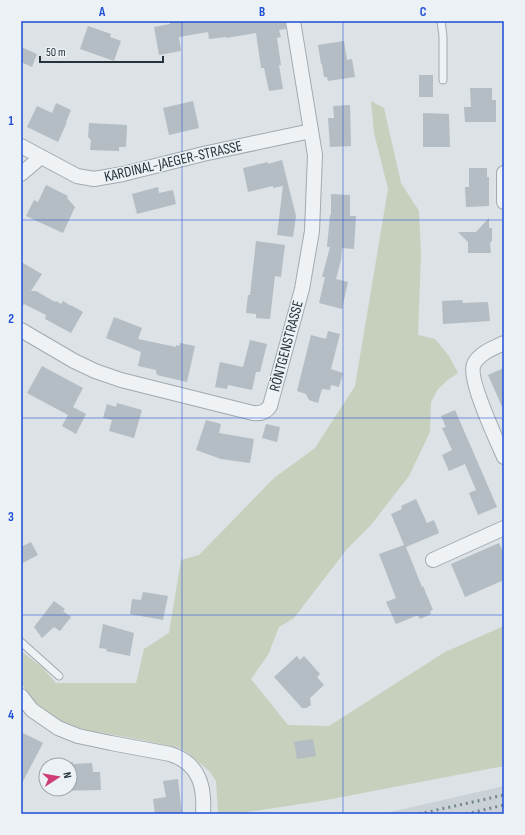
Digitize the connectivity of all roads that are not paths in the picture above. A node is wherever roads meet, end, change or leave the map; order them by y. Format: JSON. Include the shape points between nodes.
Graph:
{"nodes":[{"id":1,"x":293,"y":21,"type":"edge"},
{"id":2,"x":441,"y":21,"type":"edge"},
{"id":3,"x":443,"y":80,"type":"dead end"},
{"id":4,"x":312,"y":131,"type":"junction"},
{"id":5,"x":21,"y":146,"type":"edge"},
{"id":6,"x":41,"y":157,"type":"junction"},
{"id":7,"x":504,"y":173,"type":"edge"},
{"id":8,"x":21,"y":174,"type":"edge"},
{"id":9,"x":504,"y":202,"type":"edge"},
{"id":10,"x":21,"y":330,"type":"edge"},
{"id":11,"x":504,"y":343,"type":"edge"},
{"id":12,"x":504,"y":457,"type":"edge"},
{"id":13,"x":504,"y":528,"type":"edge"},
{"id":14,"x":433,"y":560,"type":"dead end"},
{"id":15,"x":21,"y":642,"type":"edge"},
{"id":16,"x":59,"y":676,"type":"dead end"},
{"id":17,"x":21,"y":696,"type":"edge"},
{"id":18,"x":203,"y":814,"type":"edge"}],
"edges":[{"from":1,"to":4,"type":"street","name":"RÖNTGENSTRASSE"},
{"from":2,"to":3,"type":"lane"},
{"from":4,"to":6,"type":"street","name":"KARDINAL-JAEGER-STRASSE","via":[[94,179],[77,176]]},
{"from":4,"to":10,"type":"street","name":"RÖNTGENSTRASSE","via":[[316,155],[312,231],[302,289],[270,406],[265,411],[253,413],[121,380],[95,371]]},
{"from":5,"to":6,"type":"street","name":"KARDINAL-JAEGER-STRASSE"},
{"from":6,"to":8,"type":"street"},
{"from":7,"to":9,"type":"street"},
{"from":11,"to":12,"type":"street","via":[[483,354],[473,364],[472,370],[478,394]]},
{"from":13,"to":14,"type":"street"},
{"from":15,"to":16,"type":"lane"},
{"from":17,"to":18,"type":"street","via":[[32,710],[58,728],[78,736],[170,754],[186,761],[201,783]]}]}
